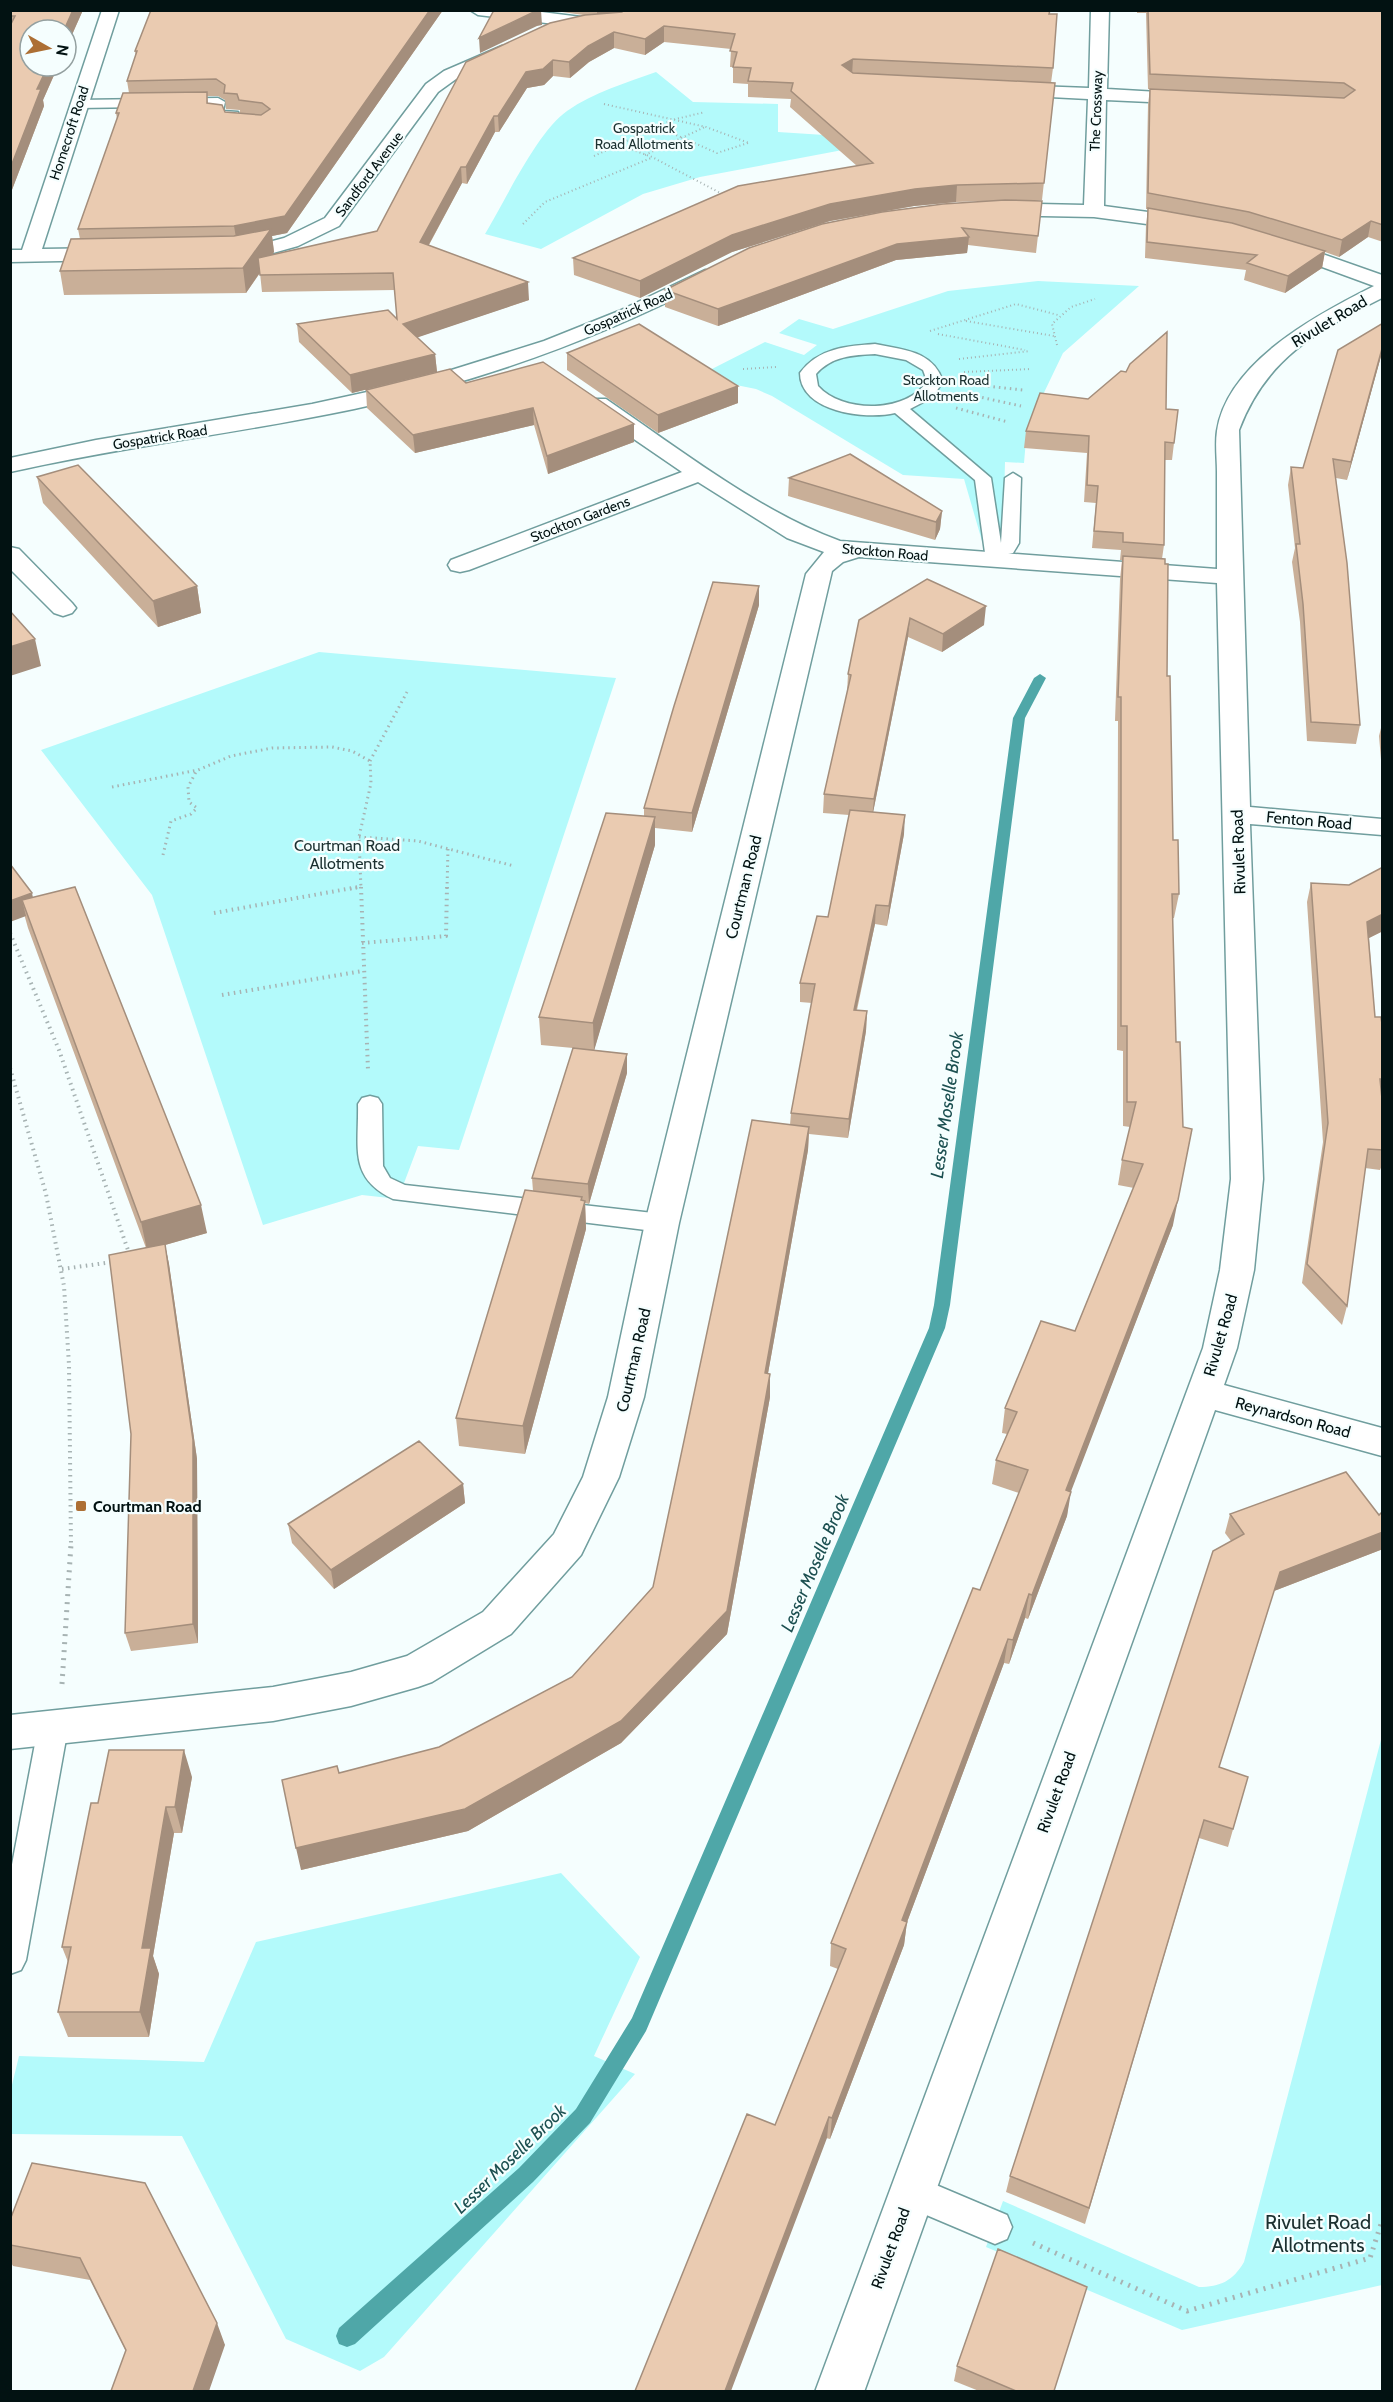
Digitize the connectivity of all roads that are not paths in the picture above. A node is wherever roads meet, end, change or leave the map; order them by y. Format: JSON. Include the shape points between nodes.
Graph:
{"nodes":[{"id":1,"x":111,"y":10,"type":"edge"},
{"id":2,"x":478,"y":10,"type":"edge"},
{"id":3,"x":627,"y":10,"type":"edge"},
{"id":4,"x":1100,"y":10,"type":"edge"},
{"id":5,"x":502,"y":14,"type":"junction"},
{"id":6,"x":580,"y":24,"type":"junction"},
{"id":7,"x":531,"y":33,"type":"junction"},
{"id":8,"x":992,"y":89,"type":"edge"},
{"id":9,"x":1097,"y":94,"type":"junction"},
{"id":10,"x":1213,"y":100,"type":"edge"},
{"id":11,"x":78,"y":104,"type":"junction"},
{"id":12,"x":242,"y":124,"type":"edge"},
{"id":13,"x":970,"y":210,"type":"edge"},
{"id":14,"x":1094,"y":211,"type":"junction"},
{"id":15,"x":1214,"y":228,"type":"edge"},
{"id":16,"x":1258,"y":238,"type":"edge"},
{"id":17,"x":214,"y":252,"type":"edge"},
{"id":18,"x":133,"y":254,"type":"edge"},
{"id":19,"x":20,"y":256,"type":"edge"},
{"id":20,"x":726,"y":266,"type":"edge"},
{"id":21,"x":1383,"y":282,"type":"edge"},
{"id":22,"x":1383,"y":290,"type":"edge"},
{"id":23,"x":525,"y":353,"type":"junction"},
{"id":24,"x":545,"y":367,"type":"edge"},
{"id":25,"x":584,"y":394,"type":"edge"},
{"id":26,"x":899,"y":408,"type":"junction"},
{"id":27,"x":10,"y":465,"type":"edge"},
{"id":28,"x":700,"y":473,"type":"junction"},
{"id":29,"x":1013,"y":478,"type":"dead end"},
{"id":30,"x":796,"y":533,"type":"junction"},
{"id":31,"x":858,"y":550,"type":"junction"},
{"id":32,"x":10,"y":554,"type":"edge"},
{"id":33,"x":995,"y":555,"type":"junction"},
{"id":34,"x":460,"y":565,"type":"dead end"},
{"id":35,"x":819,"y":574,"type":"junction"},
{"id":36,"x":1228,"y":577,"type":"junction"},
{"id":37,"x":63,"y":608,"type":"dead end"},
{"id":38,"x":1236,"y":814,"type":"junction"},
{"id":39,"x":1383,"y":827,"type":"edge"},
{"id":40,"x":370,"y":1104,"type":"road end"},
{"id":41,"x":662,"y":1223,"type":"junction"},
{"id":42,"x":1202,"y":1393,"type":"junction"},
{"id":43,"x":1383,"y":1442,"type":"edge"},
{"id":44,"x":53,"y":1728,"type":"junction"},
{"id":45,"x":10,"y":1732,"type":"edge"},
{"id":46,"x":10,"y":1960,"type":"edge"},
{"id":47,"x":910,"y":2191,"type":"junction"},
{"id":48,"x":995,"y":2227,"type":"road end"},
{"id":49,"x":839,"y":2391,"type":"edge"}],
"edges":[{"from":1,"to":11,"type":"street","name":"Homecroft Road"},
{"from":2,"to":5,"type":"street"},
{"from":3,"to":6,"type":"street","via":[[608,24]]},
{"from":4,"to":9,"type":"street","name":"The Crossway"},
{"from":5,"to":6,"type":"street"},
{"from":5,"to":7,"type":"street"},
{"from":6,"to":7,"type":"street","name":"Sandford Avenue"},
{"from":7,"to":17,"type":"street","name":"Sandford Avenue","via":[[439,82],[333,222],[266,249]]},
{"from":8,"to":9,"type":"street"},
{"from":9,"to":10,"type":"street"},
{"from":9,"to":14,"type":"street","name":"The Crossway"},
{"from":11,"to":12,"type":"lane","via":[[218,102],[216,115],[233,115],[232,123]]},
{"from":11,"to":19,"type":"street","name":"Homecroft Road"},
{"from":13,"to":14,"type":"street"},
{"from":14,"to":15,"type":"street"},
{"from":16,"to":21,"type":"street"},
{"from":18,"to":19,"type":"street"},
{"from":20,"to":23,"type":"street","name":"Gospatrick Road","via":[[613,321]]},
{"from":22,"to":36,"type":"street","name":"Rivulet Road","via":[[1299,336],[1262,368],[1233,412],[1228,430]]},
{"from":23,"to":24,"type":"street"},
{"from":23,"to":27,"type":"street","name":"Gospatrick Road","via":[[356,402]]},
{"from":25,"to":28,"type":"street","name":"Stockton Road"},
{"from":26,"to":26,"type":"lane","via":[[871,410],[836,404],[812,390],[807,382],[808,373],[825,358],[856,350],[893,352],[930,380]]},
{"from":26,"to":33,"type":"lane","via":[[983,478]]},
{"from":28,"to":30,"type":"street","name":"Stockton Road"},
{"from":28,"to":34,"type":"street","name":"Stockton Gardens"},
{"from":29,"to":33,"type":"lane","via":[[1010,543]]},
{"from":30,"to":31,"type":"street","name":"Stockton Road","via":[[836,548]]},
{"from":30,"to":35,"type":"street","via":[[813,548]]},
{"from":31,"to":33,"type":"street","name":"Stockton Road"},
{"from":31,"to":35,"type":"street","name":"Courtman Road","via":[[839,553],[826,561]]},
{"from":32,"to":37,"type":"street"},
{"from":33,"to":36,"type":"street","name":"Stockton Road"},
{"from":35,"to":41,"type":"street","name":"Courtman Road"},
{"from":36,"to":38,"type":"street","name":"Rivulet Road"},
{"from":38,"to":39,"type":"street","name":"Fenton Road"},
{"from":38,"to":42,"type":"street","name":"Rivulet Road","via":[[1247,1179],[1237,1270],[1220,1348]]},
{"from":40,"to":41,"type":"lane","via":[[371,1167],[382,1184],[401,1193]]},
{"from":41,"to":44,"type":"street","name":"Courtman Road","via":[[626,1397],[601,1477],[568,1544],[497,1623],[417,1670],[351,1689],[273,1704]]},
{"from":42,"to":43,"type":"street","name":"Reynardson Road"},
{"from":42,"to":47,"type":"street","name":"Rivulet Road"},
{"from":44,"to":45,"type":"street","name":"Courtman Road"},
{"from":44,"to":46,"type":"lane"},
{"from":47,"to":48,"type":"lane"},
{"from":47,"to":49,"type":"street","name":"Rivulet Road"}]}
